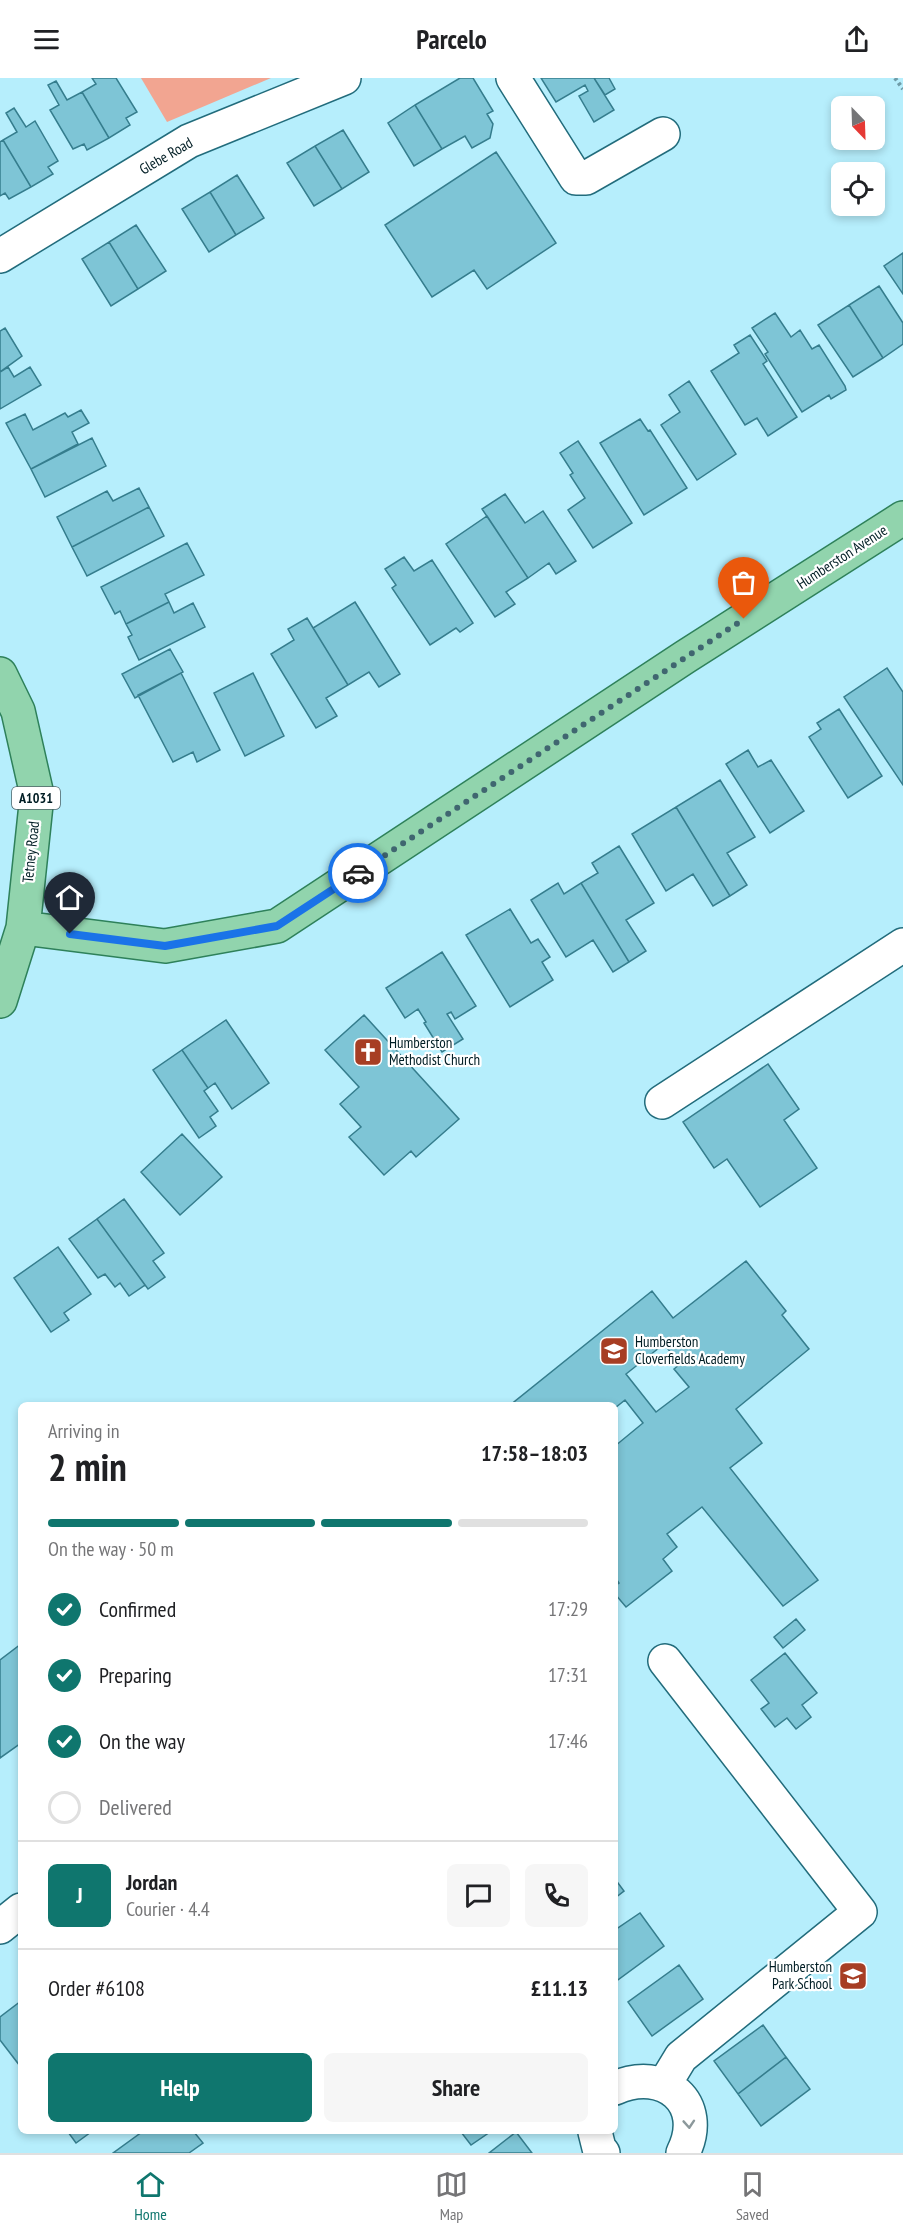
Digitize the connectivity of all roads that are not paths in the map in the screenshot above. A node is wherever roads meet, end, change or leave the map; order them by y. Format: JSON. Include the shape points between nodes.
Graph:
{"nodes":[{"id":1,"x":344,"y":78,"type":"edge"},
{"id":2,"x":513,"y":78,"type":"edge"},
{"id":3,"x":663,"y":134,"type":"dead end"},
{"id":4,"x":0,"y":256,"type":"edge"},
{"id":5,"x":903,"y":518,"type":"edge"},
{"id":6,"x":0,"y":674,"type":"edge"},
{"id":7,"x":23,"y":928,"type":"junction"},
{"id":8,"x":903,"y":945,"type":"edge"},
{"id":9,"x":0,"y":1001,"type":"edge"},
{"id":10,"x":662,"y":1102,"type":"dead end"},
{"id":11,"x":665,"y":1661,"type":"dead end"},
{"id":12,"x":18,"y":1912,"type":"edge"},
{"id":13,"x":0,"y":1927,"type":"edge"},
{"id":14,"x":664,"y":2085,"type":"junction"},
{"id":15,"x":618,"y":2087,"type":"edge"},
{"id":16,"x":596,"y":2134,"type":"edge"},
{"id":17,"x":603,"y":2153,"type":"edge"},
{"id":18,"x":683,"y":2153,"type":"edge"}],
"edges":[{"from":1,"to":4,"type":"street","name":"Glebe Road","via":[[189,141]]},
{"from":2,"to":3,"type":"street","via":[[576,178],[586,178]]},
{"from":5,"to":7,"type":"main road","name":"Humberston Avenue","via":[[277,926],[165,946]]},
{"from":6,"to":7,"type":"main road","name":"Tetney Road","number":"A1031","via":[[18,711],[37,795]]},
{"from":7,"to":9,"type":"main road","number":"A1031"},
{"from":8,"to":10,"type":"street"},
{"from":11,"to":14,"type":"street","via":[[860,1912],[681,2057]]},
{"from":12,"to":13,"type":"street"},
{"from":14,"to":15,"type":"street","via":[[648,2080]]},
{"from":14,"to":18,"type":"street","one_way":true,"via":[[678,2095],[687,2109],[691,2125]]},
{"from":16,"to":17,"type":"street"}]}
